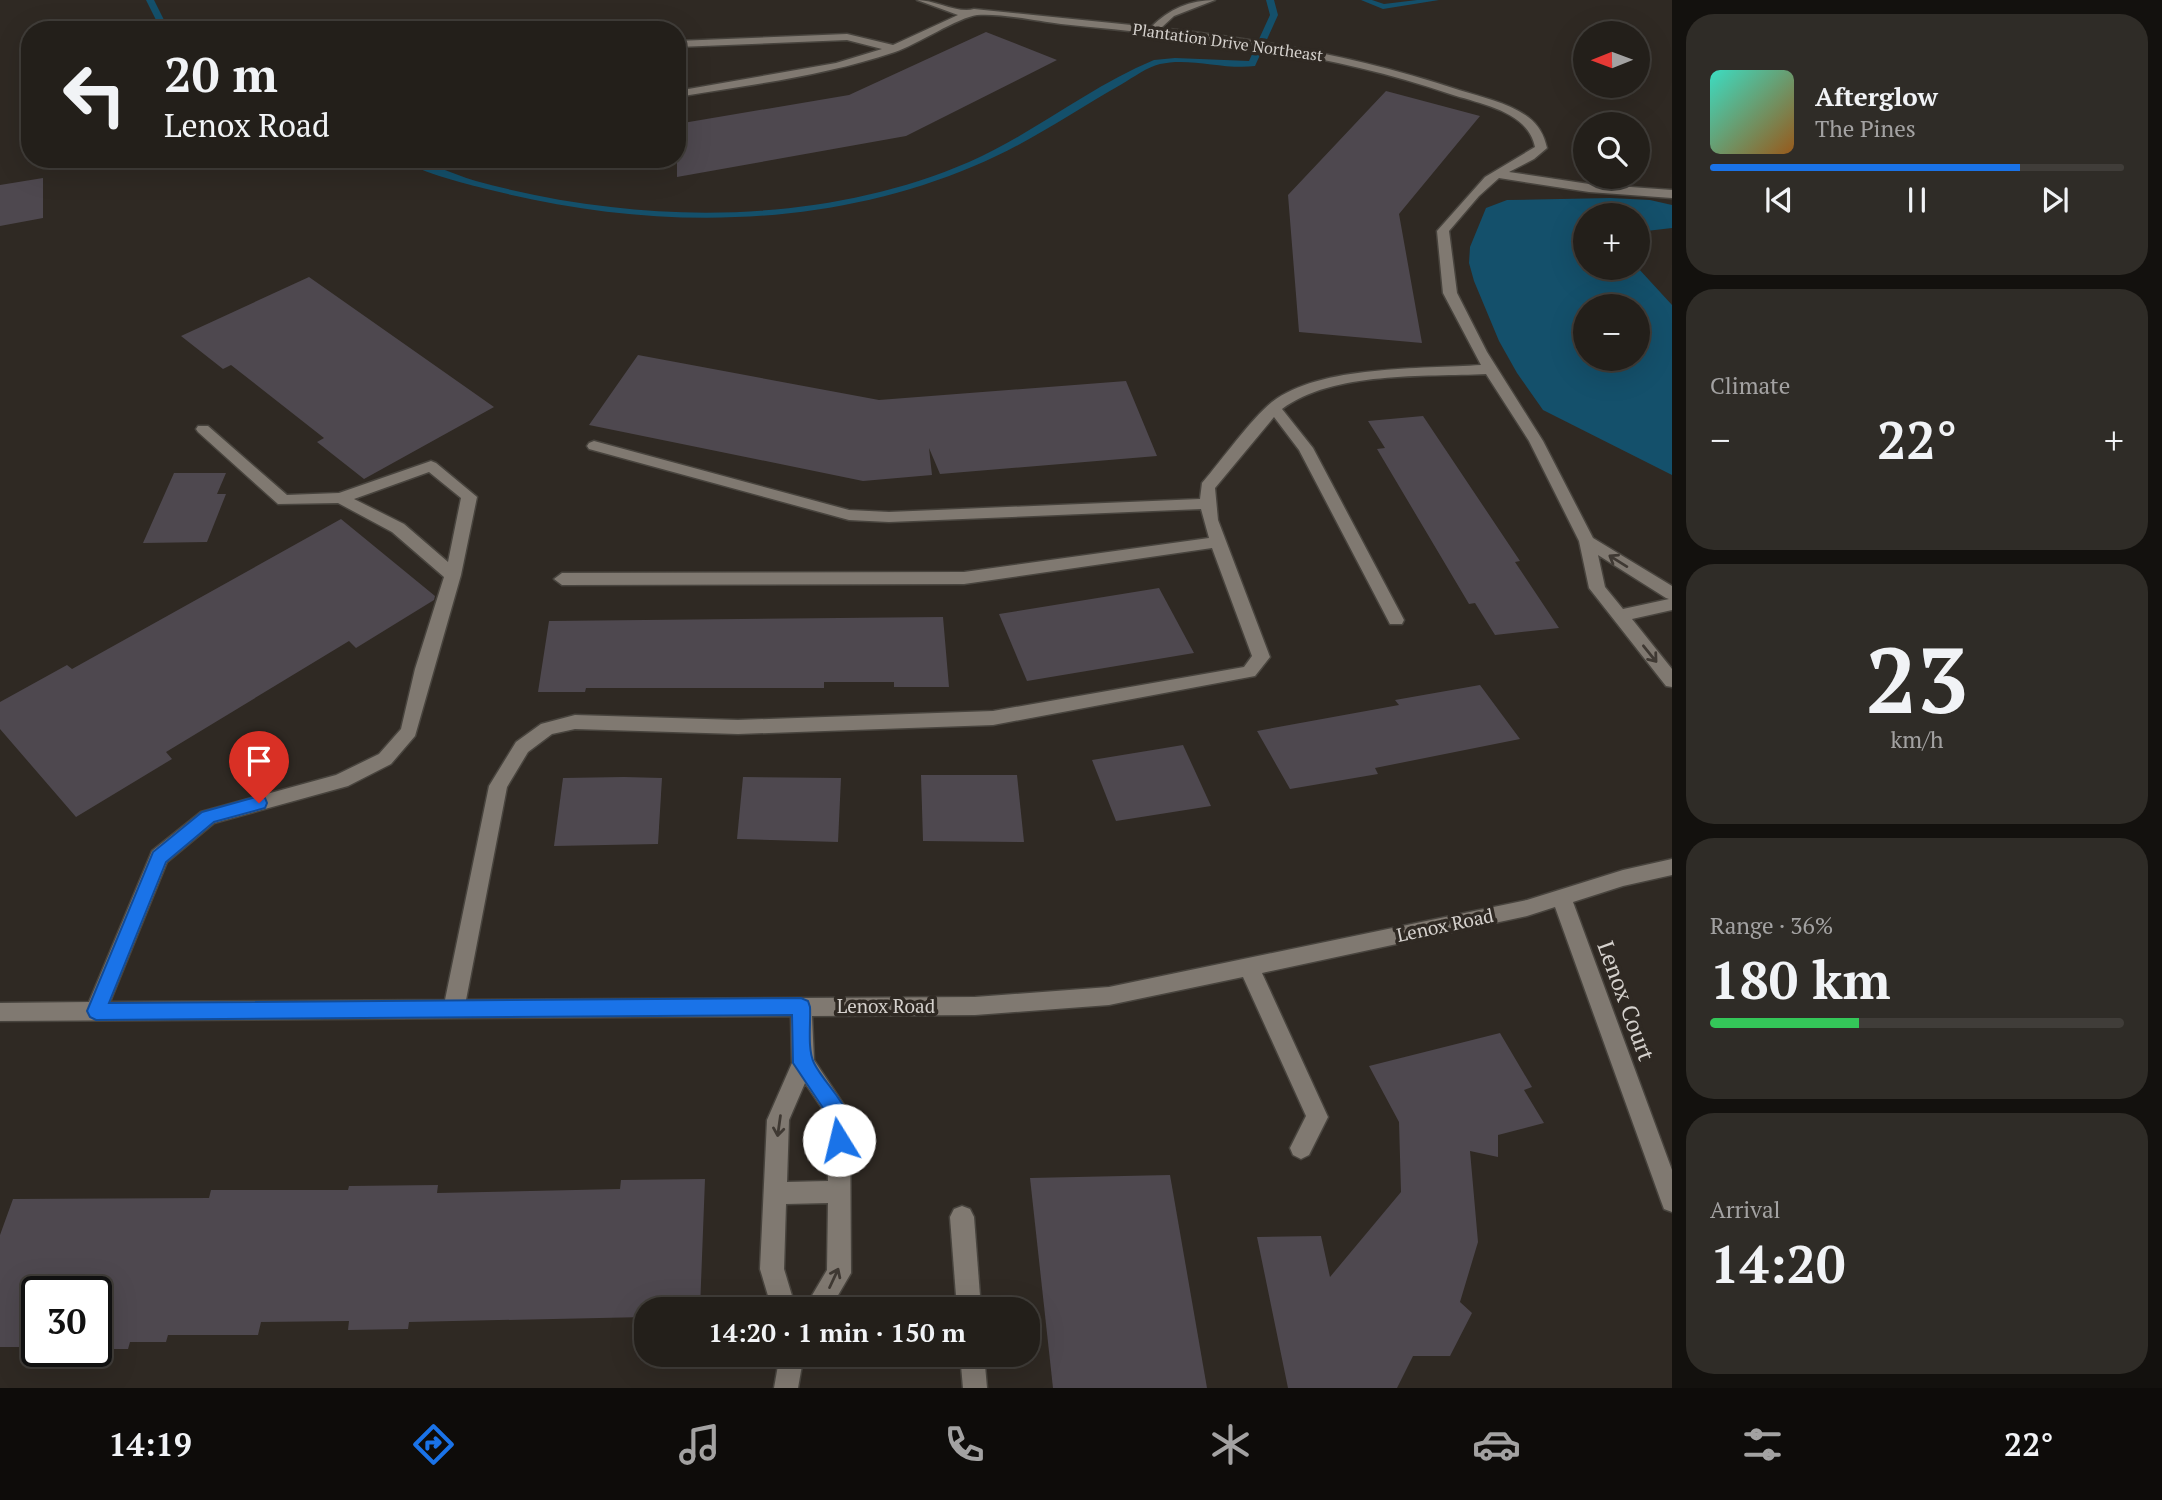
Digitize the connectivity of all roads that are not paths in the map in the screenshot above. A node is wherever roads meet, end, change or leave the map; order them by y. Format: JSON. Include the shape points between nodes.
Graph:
{"nodes":[{"id":1,"x":922,"y":0,"type":"edge"},
{"id":2,"x":1210,"y":0,"type":"edge"},
{"id":3,"x":967,"y":15,"type":"junction"},
{"id":4,"x":1152,"y":31,"type":"junction"},
{"id":5,"x":686,"y":44,"type":"edge"},
{"id":6,"x":894,"y":48,"type":"junction"},
{"id":7,"x":686,"y":92,"type":"edge"},
{"id":8,"x":1498,"y":174,"type":"junction"},
{"id":9,"x":1672,"y":194,"type":"edge"},
{"id":10,"x":1491,"y":369,"type":"junction"},
{"id":11,"x":1274,"y":408,"type":"junction"},
{"id":12,"x":203,"y":429,"type":"dead end"},
{"id":13,"x":594,"y":446,"type":"dead end"},
{"id":14,"x":340,"y":498,"type":"junction"},
{"id":15,"x":1208,"y":504,"type":"junction"},
{"id":16,"x":1587,"y":541,"type":"junction"},
{"id":17,"x":1217,"y":542,"type":"junction"},
{"id":18,"x":453,"y":575,"type":"junction"},
{"id":19,"x":562,"y":579,"type":"dead end"},
{"id":20,"x":1672,"y":594,"type":"edge"},
{"id":21,"x":1672,"y":604,"type":"edge"},
{"id":22,"x":1620,"y":616,"type":"junction"},
{"id":23,"x":1396,"y":620,"type":"dead end"},
{"id":24,"x":1672,"y":681,"type":"edge"},
{"id":25,"x":1672,"y":867,"type":"edge"},
{"id":26,"x":1561,"y":897,"type":"junction"},
{"id":27,"x":1249,"y":967,"type":"junction"},
{"id":28,"x":801,"y":1007,"type":"junction"},
{"id":29,"x":454,"y":1009,"type":"junction"},
{"id":30,"x":96,"y":1011,"type":"junction"},
{"id":31,"x":0,"y":1012,"type":"edge"},
{"id":32,"x":803,"y":1063,"type":"junction"},
{"id":33,"x":1301,"y":1148,"type":"dead end"},
{"id":34,"x":839,"y":1192,"type":"junction"},
{"id":35,"x":775,"y":1193,"type":"junction"},
{"id":36,"x":1672,"y":1201,"type":"edge"},
{"id":37,"x":962,"y":1217,"type":"dead end"},
{"id":38,"x":780,"y":1297,"type":"edge"},
{"id":39,"x":824,"y":1297,"type":"edge"},
{"id":40,"x":968,"y":1297,"type":"edge"},
{"id":41,"x":790,"y":1367,"type":"edge"},
{"id":42,"x":973,"y":1367,"type":"edge"},
{"id":43,"x":786,"y":1388,"type":"edge"},
{"id":44,"x":975,"y":1388,"type":"edge"}],
"edges":[{"from":1,"to":3,"type":"street","name":"Plantation Drive Northeast"},
{"from":2,"to":4,"type":"street","via":[[1170,14]]},
{"from":3,"to":4,"type":"street","name":"Plantation Drive Northeast","via":[[974,12]]},
{"from":3,"to":6,"type":"street"},
{"from":4,"to":8,"type":"street","name":"Plantation Drive Northeast","via":[[1320,53],[1434,83],[1510,112],[1534,126],[1541,135],[1541,148]]},
{"from":5,"to":6,"type":"street","via":[[846,37]]},
{"from":6,"to":7,"type":"street","via":[[838,66]]},
{"from":8,"to":9,"type":"street","via":[[1589,188]]},
{"from":8,"to":10,"type":"street","name":"Plantation Drive Northeast","via":[[1443,231],[1450,293]]},
{"from":10,"to":11,"type":"street","via":[[1332,382],[1289,397]]},
{"from":10,"to":16,"type":"street","name":"Plantation Drive Northeast","via":[[1536,441]]},
{"from":11,"to":15,"type":"street","via":[[1207,487]]},
{"from":11,"to":23,"type":"street","via":[[1306,448]]},
{"from":12,"to":14,"type":"street","via":[[283,500]]},
{"from":13,"to":15,"type":"street","via":[[849,515]]},
{"from":14,"to":18,"type":"street","via":[[398,528]]},
{"from":14,"to":18,"type":"street","via":[[431,466],[469,498]]},
{"from":15,"to":17,"type":"street"},
{"from":20,"to":16,"type":"street","one_way":true},
{"from":16,"to":22,"type":"street","name":"Plantation Drive Northeast","via":[[1597,588]]},
{"from":17,"to":19,"type":"street","via":[[964,578]]},
{"from":17,"to":29,"type":"street","via":[[1261,657],[1249,672],[993,718],[738,727],[575,722],[547,730],[522,747],[498,786]]},
{"from":18,"to":30,"type":"street","via":[[409,731],[385,759],[341,781],[208,817],[159,857]]},
{"from":21,"to":22,"type":"street"},
{"from":22,"to":24,"type":"street","name":"Plantation Drive Northeast","one_way":true},
{"from":25,"to":26,"type":"street","name":"Lenox Road"},
{"from":26,"to":27,"type":"street","name":"Lenox Road"},
{"from":26,"to":36,"type":"street","name":"Lenox Court"},
{"from":27,"to":28,"type":"street","name":"Lenox Road","via":[[1109,996],[975,1006]]},
{"from":27,"to":33,"type":"street","via":[[1317,1116]]},
{"from":28,"to":29,"type":"street","name":"Lenox Road"},
{"from":28,"to":32,"type":"street"},
{"from":29,"to":30,"type":"street","name":"Lenox Road"},
{"from":30,"to":31,"type":"street","name":"Lenox Road"},
{"from":32,"to":34,"type":"street","via":[[839,1114]]},
{"from":32,"to":35,"type":"street","one_way":true,"via":[[778,1120]]},
{"from":34,"to":35,"type":"street"},
{"from":39,"to":34,"type":"street","one_way":true,"via":[[839,1273]]},
{"from":35,"to":38,"type":"street","via":[[772,1269]]},
{"from":37,"to":40,"type":"street"},
{"from":41,"to":43,"type":"street"},
{"from":42,"to":44,"type":"street"}]}
